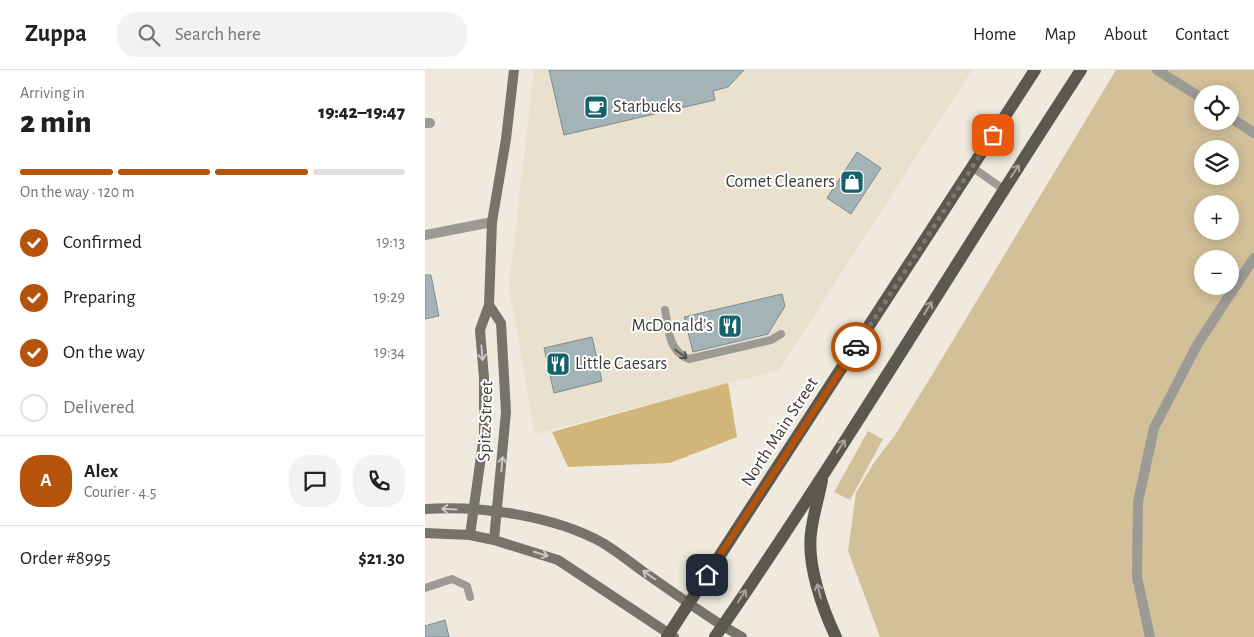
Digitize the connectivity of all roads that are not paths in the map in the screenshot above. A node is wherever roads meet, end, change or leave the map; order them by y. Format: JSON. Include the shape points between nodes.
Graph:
{"nodes":[{"id":1,"x":514,"y":70,"type":"edge"},
{"id":2,"x":1035,"y":70,"type":"edge"},
{"id":3,"x":1081,"y":70,"type":"edge"},
{"id":4,"x":1157,"y":70,"type":"edge"},
{"id":5,"x":1194,"y":93,"type":"edge"},
{"id":6,"x":1239,"y":123,"type":"edge"},
{"id":7,"x":1254,"y":133,"type":"edge"},
{"id":8,"x":972,"y":167,"type":"junction"},
{"id":9,"x":1003,"y":189,"type":"junction"},
{"id":10,"x":492,"y":222,"type":"junction"},
{"id":11,"x":425,"y":235,"type":"edge"},
{"id":12,"x":1254,"y":258,"type":"edge"},
{"id":13,"x":489,"y":305,"type":"junction"},
{"id":14,"x":665,"y":310,"type":"dead end"},
{"id":15,"x":781,"y":334,"type":"dead end"},
{"id":16,"x":823,"y":474,"type":"junction"},
{"id":17,"x":425,"y":509,"type":"edge"},
{"id":18,"x":473,"y":510,"type":"junction"},
{"id":19,"x":497,"y":512,"type":"junction"},
{"id":20,"x":425,"y":533,"type":"edge"},
{"id":21,"x":470,"y":535,"type":"junction"},
{"id":22,"x":494,"y":540,"type":"junction"},
{"id":23,"x":425,"y":588,"type":"edge"},
{"id":24,"x":470,"y":597,"type":"dead end"},
{"id":25,"x":689,"y":603,"type":"junction"},
{"id":26,"x":719,"y":632,"type":"edge"},
{"id":27,"x":670,"y":636,"type":"edge"},
{"id":28,"x":742,"y":637,"type":"edge"},
{"id":29,"x":835,"y":637,"type":"edge"},
{"id":30,"x":1150,"y":637,"type":"edge"}],
"edges":[{"from":1,"to":10,"type":"street","name":"Spitz Street"},
{"from":2,"to":8,"type":"main road","name":"North Main Street"},
{"from":9,"to":3,"type":"main road","one_way":true},
{"from":4,"to":5,"type":"street"},
{"from":6,"to":7,"type":"street"},
{"from":8,"to":9,"type":"lane"},
{"from":8,"to":25,"type":"main road","name":"North Main Street"},
{"from":16,"to":9,"type":"main road","one_way":true},
{"from":10,"to":11,"type":"street"},
{"from":10,"to":13,"type":"street","name":"Spitz Street"},
{"from":12,"to":30,"type":"street","via":[[1197,345],[1154,428],[1138,502],[1137,577]]},
{"from":13,"to":18,"type":"street","name":"Spitz Street","one_way":true,"via":[[480,330],[485,378],[484,435]]},
{"from":19,"to":13,"type":"street","name":"Spitz Street","one_way":true,"via":[[507,412],[501,323]]},
{"from":14,"to":15,"type":"lane","one_way":true,"via":[[675,351],[689,360],[771,340]]},
{"from":26,"to":16,"type":"main road","one_way":true},
{"from":29,"to":16,"type":"main road","one_way":true,"via":[[825,614],[812,565],[811,534]]},
{"from":18,"to":17,"type":"street","one_way":true},
{"from":18,"to":19,"type":"street"},
{"from":18,"to":21,"type":"street","name":"Spitz Street"},
{"from":19,"to":22,"type":"street","name":"Spitz Street"},
{"from":25,"to":19,"type":"street","one_way":true,"via":[[604,544],[565,526]]},
{"from":20,"to":21,"type":"street"},
{"from":21,"to":22,"type":"street"},
{"from":22,"to":27,"type":"street","one_way":true,"via":[[558,560]]},
{"from":23,"to":24,"type":"lane","via":[[452,579],[467,586]]},
{"from":25,"to":26,"type":"street"},
{"from":25,"to":27,"type":"main road","name":"North Main Street"},
{"from":26,"to":28,"type":"street"}]}
